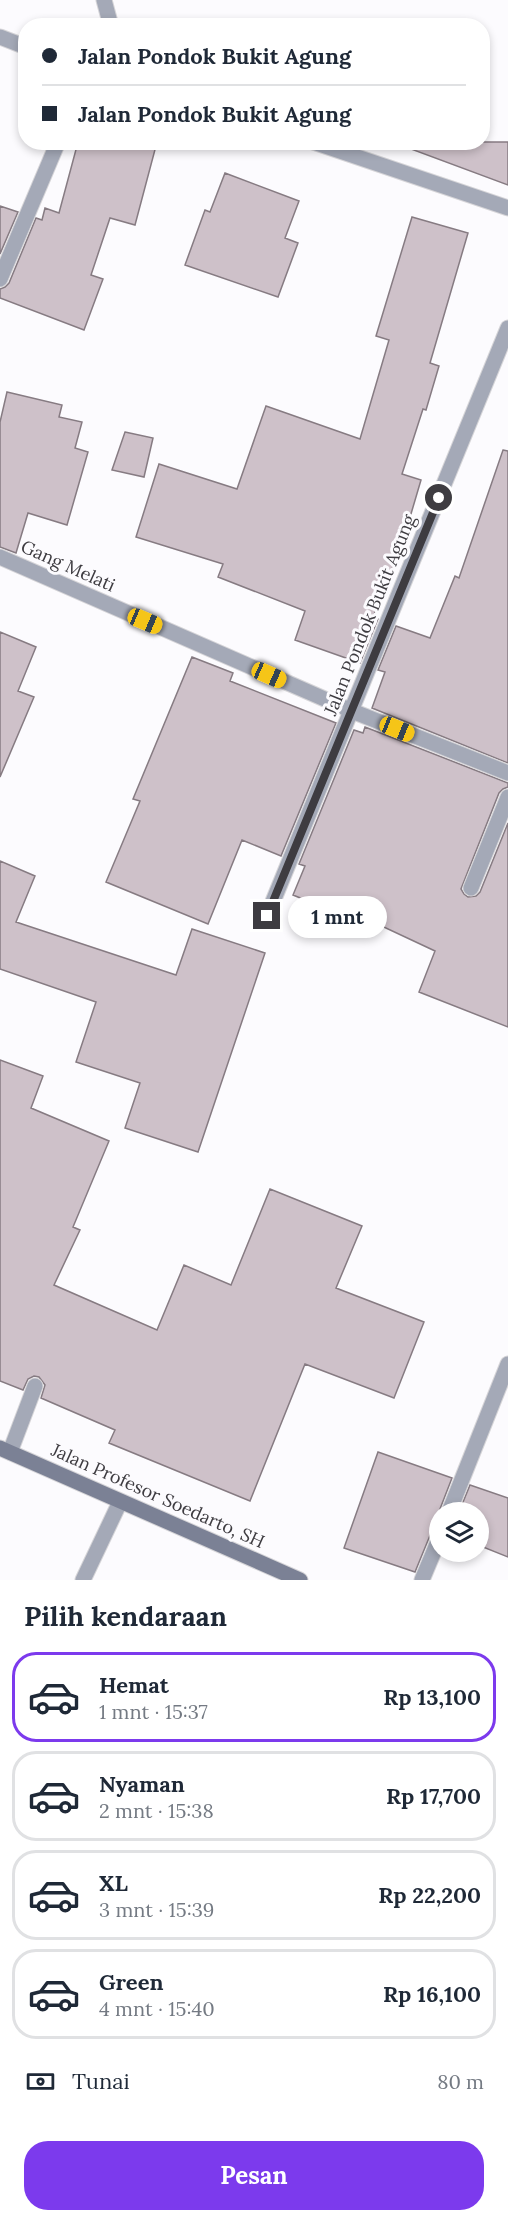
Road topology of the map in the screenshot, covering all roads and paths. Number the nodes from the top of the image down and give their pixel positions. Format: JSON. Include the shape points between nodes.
{"nodes":[{"id":1,"x":104,"y":0,"type":"edge"},
{"id":2,"x":109,"y":18,"type":"edge"},
{"id":3,"x":0,"y":37,"type":"edge"},
{"id":4,"x":18,"y":44,"type":"edge"},
{"id":5,"x":54,"y":150,"type":"edge"},
{"id":6,"x":338,"y":150,"type":"edge"},
{"id":7,"x":508,"y":208,"type":"edge"},
{"id":8,"x":0,"y":279,"type":"edge"},
{"id":9,"x":508,"y":328,"type":"edge"},
{"id":10,"x":0,"y":557,"type":"edge"},
{"id":11,"x":352,"y":711,"type":"junction"},
{"id":12,"x":508,"y":773,"type":"edge"},
{"id":13,"x":508,"y":797,"type":"edge"},
{"id":14,"x":471,"y":888,"type":"dead end"},
{"id":15,"x":267,"y":916,"type":"dead end"},
{"id":16,"x":508,"y":1364,"type":"edge"},
{"id":17,"x":35,"y":1386,"type":"dead end"},
{"id":18,"x":5,"y":1450,"type":"edge"},
{"id":19,"x":120,"y":1502,"type":"junction"},
{"id":20,"x":453,"y":1502,"type":"edge"},
{"id":21,"x":430,"y":1562,"type":"edge"},
{"id":22,"x":82,"y":1580,"type":"edge"},
{"id":23,"x":300,"y":1580,"type":"edge"},
{"id":24,"x":423,"y":1580,"type":"edge"}],
"edges":[{"from":1,"to":2,"type":"street"},
{"from":3,"to":4,"type":"street"},
{"from":5,"to":8,"type":"street"},
{"from":6,"to":7,"type":"street"},
{"from":9,"to":11,"type":"street","name":"Jalan Pondok Bukit Agung"},
{"from":10,"to":11,"type":"street","name":"Gang Melati"},
{"from":11,"to":12,"type":"street","name":"Gang Melati"},
{"from":11,"to":15,"type":"street","name":"Jalan Pondok Bukit Agung"},
{"from":13,"to":14,"type":"street"},
{"from":16,"to":20,"type":"street"},
{"from":17,"to":18,"type":"street"},
{"from":18,"to":19,"type":"main road","name":"Jalan Profesor Soedarto, SH"},
{"from":19,"to":22,"type":"street"},
{"from":19,"to":23,"type":"main road","name":"Jalan Profesor Soedarto, SH"},
{"from":21,"to":24,"type":"street"}]}
